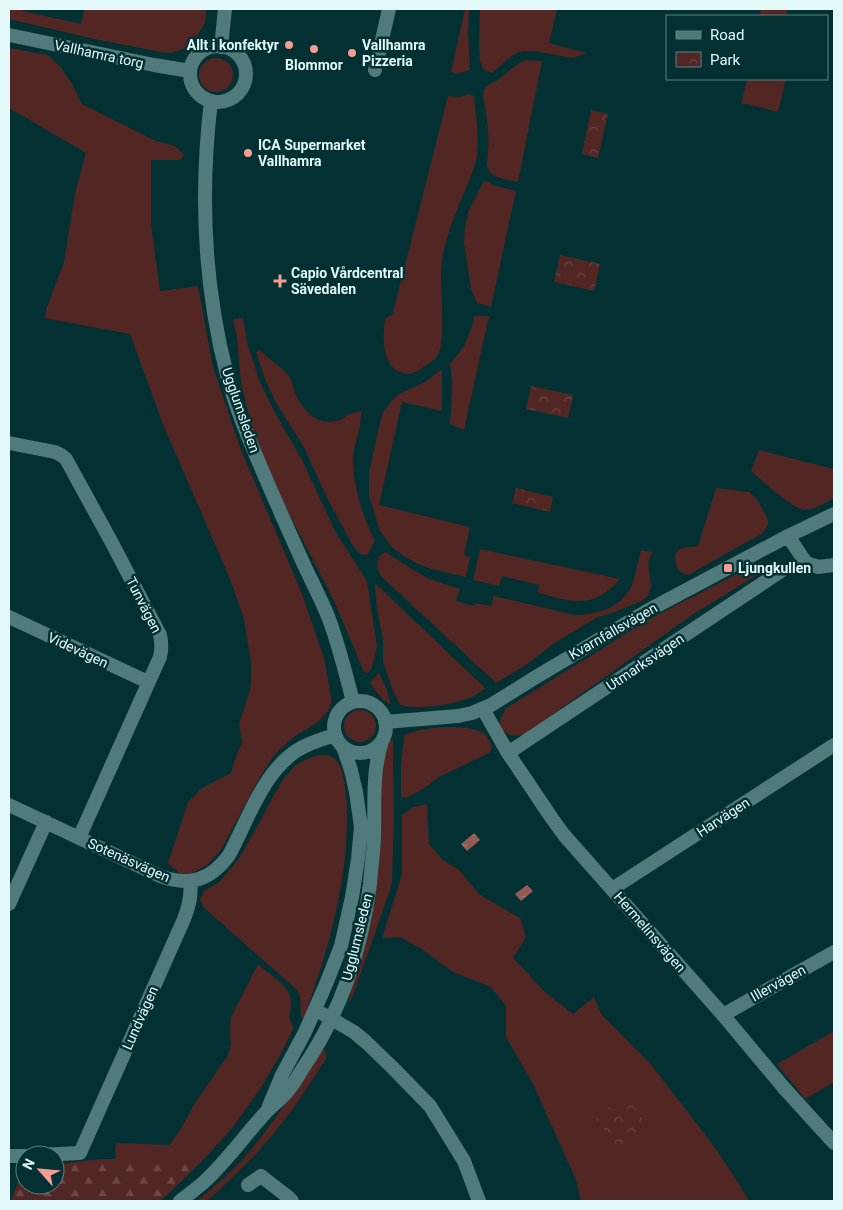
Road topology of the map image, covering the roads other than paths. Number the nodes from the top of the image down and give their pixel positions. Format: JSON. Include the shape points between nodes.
{"nodes":[{"id":1,"x":225,"y":9,"type":"edge"},
{"id":2,"x":388,"y":9,"type":"edge"},
{"id":3,"x":9,"y":35,"type":"edge"},
{"id":4,"x":221,"y":47,"type":"junction"},
{"id":5,"x":375,"y":70,"type":"dead end"},
{"id":6,"x":190,"y":71,"type":"junction"},
{"id":7,"x":211,"y":101,"type":"junction"},
{"id":8,"x":9,"y":443,"type":"edge"},
{"id":9,"x":834,"y":514,"type":"edge"},
{"id":10,"x":788,"y":536,"type":"junction"},
{"id":11,"x":834,"y":565,"type":"edge"},
{"id":12,"x":781,"y":571,"type":"dead end"},
{"id":13,"x":9,"y":617,"type":"edge"},
{"id":14,"x":148,"y":682,"type":"junction"},
{"id":15,"x":353,"y":702,"type":"junction"},
{"id":16,"x":482,"y":709,"type":"junction"},
{"id":17,"x":385,"y":722,"type":"junction"},
{"id":18,"x":339,"y":741,"type":"junction"},
{"id":19,"x":382,"y":741,"type":"junction"},
{"id":20,"x":834,"y":745,"type":"edge"},
{"id":21,"x":508,"y":753,"type":"junction"},
{"id":22,"x":9,"y":805,"type":"edge"},
{"id":23,"x":46,"y":822,"type":"junction"},
{"id":24,"x":79,"y":838,"type":"junction"},
{"id":25,"x":190,"y":882,"type":"junction"},
{"id":26,"x":612,"y":889,"type":"junction"},
{"id":27,"x":9,"y":904,"type":"edge"},
{"id":28,"x":834,"y":952,"type":"edge"},
{"id":29,"x":316,"y":1010,"type":"junction"},
{"id":30,"x":722,"y":1015,"type":"junction"},
{"id":31,"x":332,"y":1019,"type":"junction"},
{"id":32,"x":267,"y":1110,"type":"junction"},
{"id":33,"x":834,"y":1143,"type":"edge"},
{"id":34,"x":65,"y":1154,"type":"edge"},
{"id":35,"x":248,"y":1185,"type":"dead end"},
{"id":36,"x":180,"y":1201,"type":"edge"},
{"id":37,"x":292,"y":1201,"type":"edge"},
{"id":38,"x":479,"y":1201,"type":"edge"}],
"edges":[{"from":1,"to":4,"type":"street"},
{"from":2,"to":5,"type":"street"},
{"from":3,"to":6,"type":"street","name":"Vallhamra torg"},
{"from":4,"to":6,"type":"street","via":[[200,53]]},
{"from":4,"to":7,"type":"street","via":[[240,57],[246,72],[245,82],[232,99]]},
{"from":6,"to":7,"type":"street","via":[[195,90]]},
{"from":7,"to":15,"type":"street","name":"Ugglumsleden","via":[[206,163],[206,250],[214,312],[228,377],[255,454],[328,618]]},
{"from":8,"to":14,"type":"street","name":"Tunvägen","via":[[55,452],[69,463],[160,634],[162,651]]},
{"from":9,"to":10,"type":"street","name":"Kvarnfallsvägen"},
{"from":10,"to":11,"type":"street","via":[[806,563],[818,567]]},
{"from":10,"to":16,"type":"street","name":"Kvarnfallsvägen","via":[[647,611]]},
{"from":12,"to":21,"type":"street","name":"Utmarksvägen"},
{"from":13,"to":14,"type":"street","name":"Videvägen"},
{"from":14,"to":24,"type":"street","name":"Tunvägen"},
{"from":15,"to":17,"type":"street","via":[[362,701],[376,706]]},
{"from":15,"to":18,"type":"street","name":"Ugglumsleden","via":[[338,713],[334,726]]},
{"from":16,"to":17,"type":"street","name":"Kvarnfallsvägen","via":[[458,716]]},
{"from":16,"to":21,"type":"street","name":"Hermelinsvägen"},
{"from":17,"to":19,"type":"street","name":"Ugglumsleden"},
{"from":18,"to":19,"type":"street","via":[[360,753],[373,750]]},
{"from":18,"to":25,"type":"street","name":"Sotenäsvägen","via":[[302,747],[280,764],[268,779],[230,855],[204,878]]},
{"from":18,"to":29,"type":"street","name":"Ugglumsleden","via":[[356,792],[360,827],[358,859],[341,946]]},
{"from":19,"to":31,"type":"street","name":"Ugglumsleden","via":[[376,766],[374,838],[367,902],[348,979]]},
{"from":20,"to":26,"type":"street","name":"Harvägen"},
{"from":21,"to":26,"type":"street","name":"Hermelinsvägen","via":[[564,835]]},
{"from":22,"to":23,"type":"street","name":"Sotenäsvägen"},
{"from":23,"to":24,"type":"street","name":"Sotenäsvägen"},
{"from":23,"to":27,"type":"street"},
{"from":24,"to":25,"type":"street","name":"Sotenäsvägen","via":[[170,880]]},
{"from":25,"to":34,"type":"street","name":"Lundvägen","via":[[190,903],[184,919],[80,1153]]},
{"from":26,"to":30,"type":"street","name":"Hermelinsvägen"},
{"from":28,"to":30,"type":"street","name":"Illervägen"},
{"from":29,"to":31,"type":"street"},
{"from":29,"to":32,"type":"street","name":"Ugglumsleden"},
{"from":30,"to":33,"type":"street","name":"Hermelinsvägen"},
{"from":31,"to":32,"type":"street","name":"Ugglumsleden","via":[[287,1093]]},
{"from":31,"to":38,"type":"street","via":[[366,1042],[430,1106],[464,1161]]},
{"from":32,"to":36,"type":"street","name":"Ugglumsleden","via":[[204,1183]]},
{"from":35,"to":37,"type":"street","via":[[261,1176]]}]}
